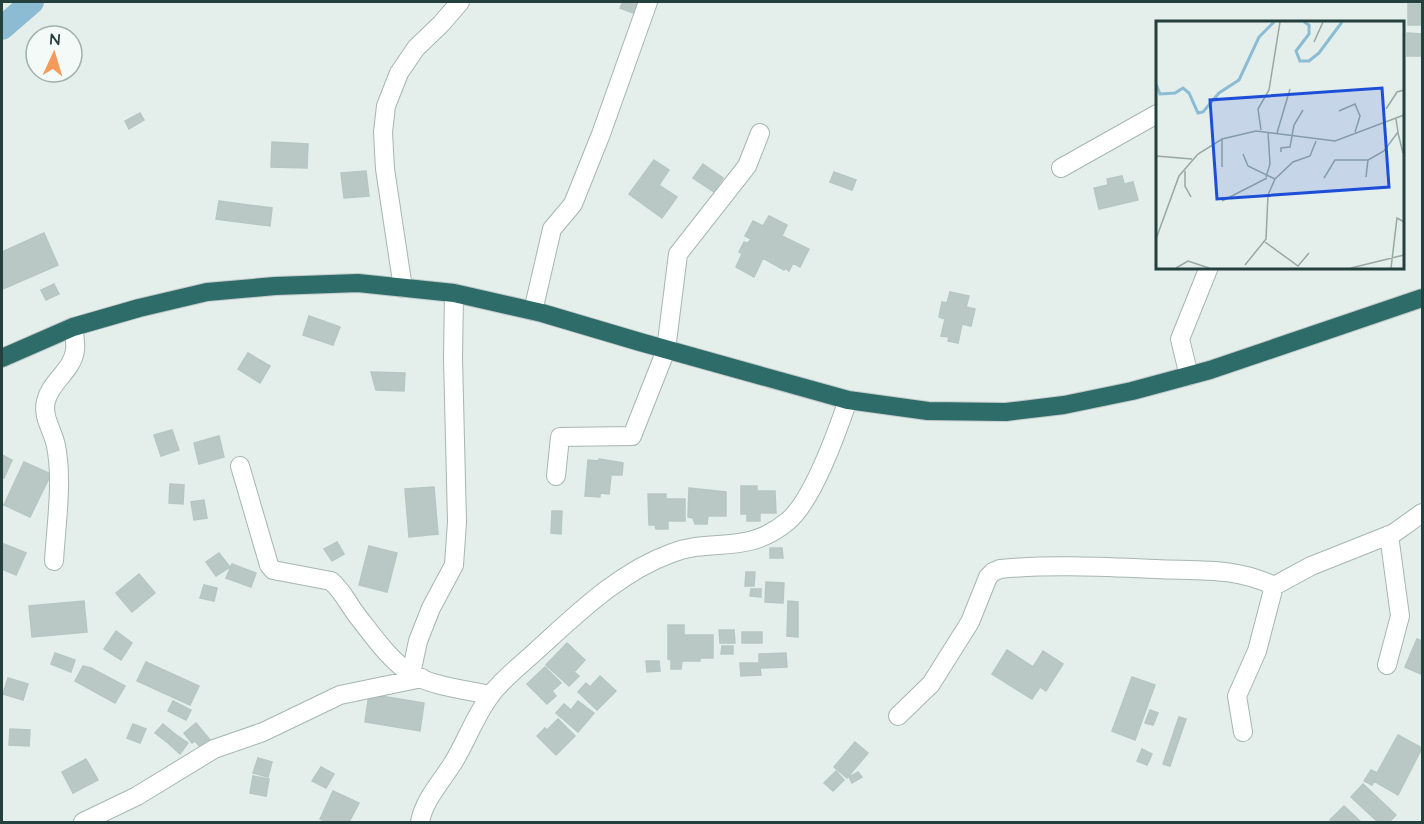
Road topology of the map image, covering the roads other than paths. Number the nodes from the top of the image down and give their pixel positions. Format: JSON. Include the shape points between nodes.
{"nodes":[{"id":1,"x":460,"y":2,"type":"edge"},
{"id":2,"x":648,"y":2,"type":"edge"},
{"id":3,"x":1156,"y":115,"type":"edge"},
{"id":4,"x":760,"y":133,"type":"dead end"},
{"id":5,"x":1061,"y":168,"type":"dead end"},
{"id":6,"x":1209,"y":268,"type":"edge"},
{"id":7,"x":403,"y":288,"type":"junction"},
{"id":8,"x":454,"y":293,"type":"junction"},
{"id":9,"x":1422,"y":298,"type":"edge"},
{"id":10,"x":533,"y":311,"type":"junction"},
{"id":11,"x":73,"y":327,"type":"junction"},
{"id":12,"x":666,"y":350,"type":"junction"},
{"id":13,"x":2,"y":358,"type":"edge"},
{"id":14,"x":1189,"y":376,"type":"junction"},
{"id":15,"x":848,"y":400,"type":"junction"},
{"id":16,"x":240,"y":466,"type":"dead end"},
{"id":17,"x":556,"y":476,"type":"dead end"},
{"id":18,"x":1422,"y":513,"type":"edge"},
{"id":19,"x":1389,"y":535,"type":"junction"},
{"id":20,"x":54,"y":561,"type":"dead end"},
{"id":21,"x":1274,"y":586,"type":"junction"},
{"id":22,"x":1387,"y":665,"type":"dead end"},
{"id":23,"x":417,"y":676,"type":"junction"},
{"id":24,"x":490,"y":695,"type":"junction"},
{"id":25,"x":898,"y":716,"type":"dead end"},
{"id":26,"x":1244,"y":732,"type":"dead end"},
{"id":27,"x":83,"y":822,"type":"edge"},
{"id":28,"x":420,"y":822,"type":"edge"}],
"edges":[{"from":1,"to":7,"type":"street","via":[[416,48],[399,73],[386,106],[385,169]]},
{"from":2,"to":10,"type":"street","via":[[573,204],[552,230]]},
{"from":3,"to":5,"type":"street"},
{"from":4,"to":12,"type":"street","via":[[747,166],[678,254]]},
{"from":6,"to":14,"type":"street","via":[[1180,339]]},
{"from":7,"to":8,"type":"highway"},
{"from":7,"to":11,"type":"highway","via":[[358,283],[207,292]]},
{"from":8,"to":10,"type":"highway"},
{"from":8,"to":23,"type":"street","via":[[454,565],[418,641]]},
{"from":9,"to":14,"type":"highway"},
{"from":10,"to":12,"type":"highway"},
{"from":11,"to":13,"type":"highway"},
{"from":11,"to":20,"type":"street","via":[[75,351],[50,388],[46,402],[45,415],[56,446],[58,482]]},
{"from":12,"to":15,"type":"highway"},
{"from":12,"to":17,"type":"street","via":[[632,436],[560,437]]},
{"from":14,"to":15,"type":"highway","via":[[1064,405],[1006,412],[928,411]]},
{"from":15,"to":24,"type":"street","via":[[830,452],[790,520],[765,538],[686,549],[644,564],[577,614]]},
{"from":16,"to":23,"type":"street","via":[[269,565],[278,572],[331,581],[387,652]]},
{"from":18,"to":19,"type":"street"},
{"from":19,"to":21,"type":"street","via":[[1311,566]]},
{"from":19,"to":22,"type":"street","via":[[1400,616]]},
{"from":21,"to":25,"type":"street","via":[[1230,571],[1072,566],[1000,569],[988,577],[970,622],[931,684]]},
{"from":21,"to":26,"type":"street","via":[[1257,651],[1237,696]]},
{"from":23,"to":24,"type":"street"},
{"from":23,"to":27,"type":"street","via":[[340,695],[262,732],[214,749],[137,796]]},
{"from":24,"to":28,"type":"street","via":[[464,746],[427,802]]}]}
